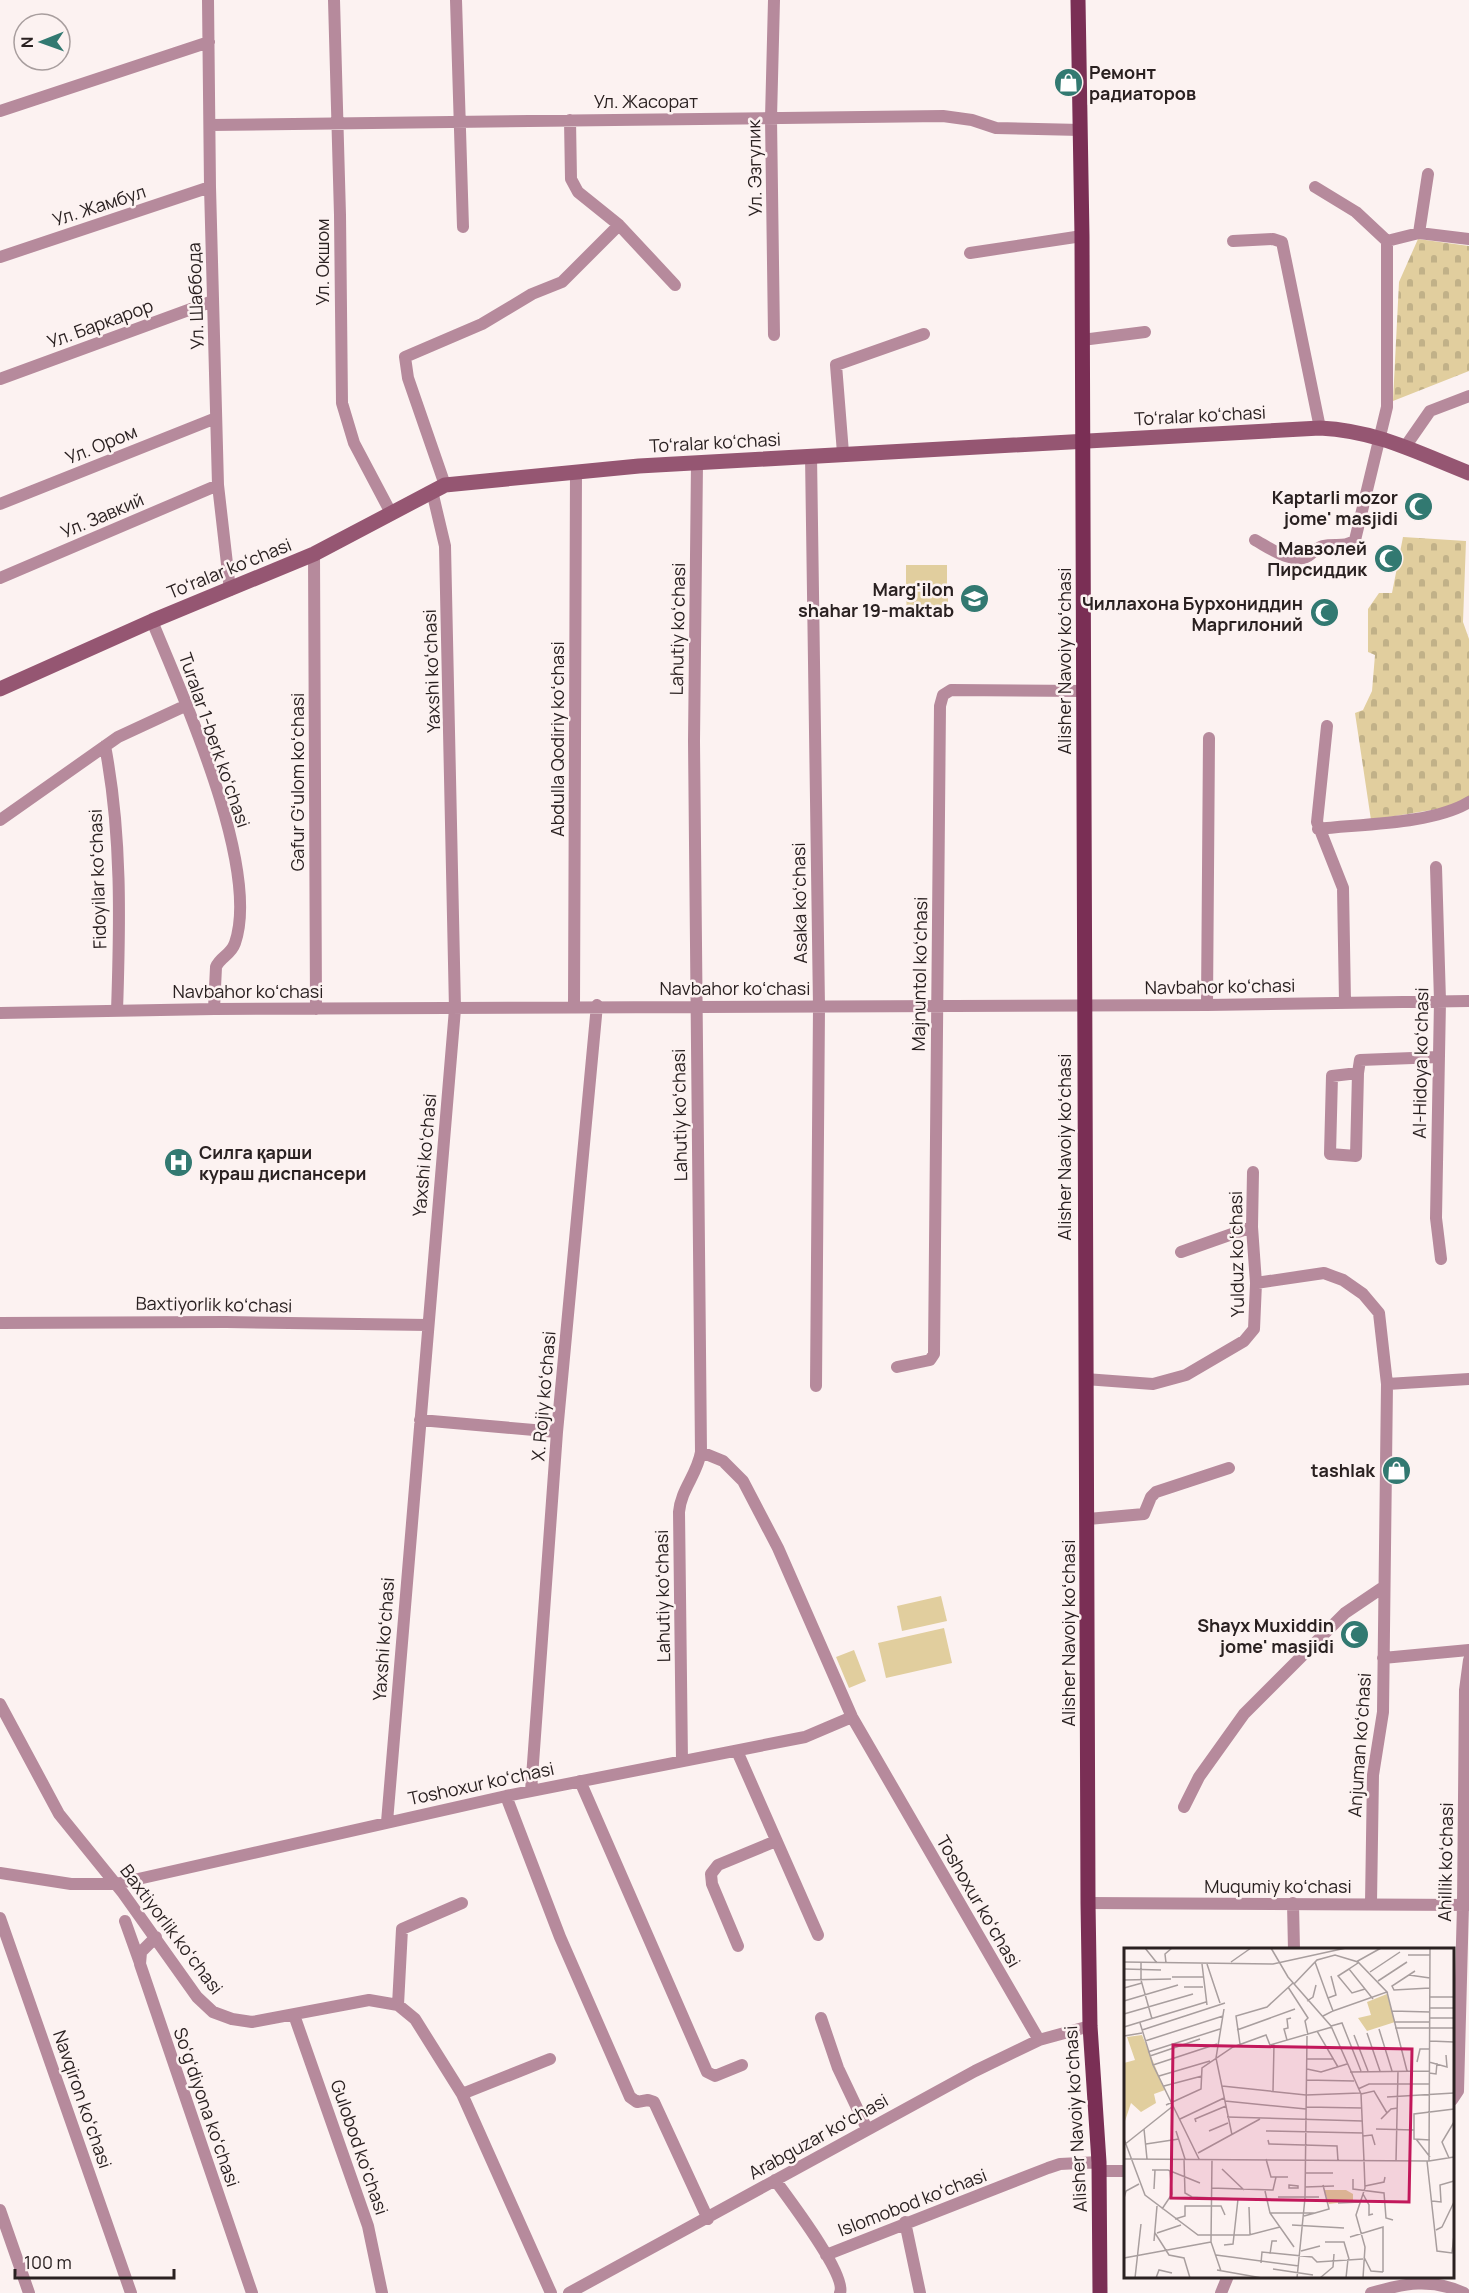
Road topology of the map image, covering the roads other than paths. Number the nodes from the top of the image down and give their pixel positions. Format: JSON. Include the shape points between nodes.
{"nodes":[{"id":1,"x":208,"y":0,"type":"edge"},
{"id":2,"x":334,"y":0,"type":"edge"},
{"id":3,"x":456,"y":0,"type":"edge"},
{"id":4,"x":774,"y":0,"type":"edge"},
{"id":5,"x":1078,"y":0,"type":"edge"},
{"id":6,"x":209,"y":42,"type":"junction"},
{"id":7,"x":0,"y":111,"type":"edge"},
{"id":8,"x":771,"y":118,"type":"junction"},
{"id":9,"x":570,"y":120,"type":"junction"},
{"id":10,"x":460,"y":121,"type":"junction"},
{"id":11,"x":337,"y":123,"type":"junction"},
{"id":12,"x":210,"y":125,"type":"junction"},
{"id":13,"x":1081,"y":130,"type":"junction"},
{"id":14,"x":1428,"y":174,"type":"dead end"},
{"id":15,"x":210,"y":187,"type":"junction"},
{"id":16,"x":1315,"y":187,"type":"dead end"},
{"id":17,"x":619,"y":225,"type":"junction"},
{"id":18,"x":463,"y":227,"type":"dead end"},
{"id":19,"x":1419,"y":233,"type":"junction"},
{"id":20,"x":1082,"y":236,"type":"junction"},
{"id":21,"x":1469,"y":239,"type":"edge"},
{"id":22,"x":1233,"y":241,"type":"dead end"},
{"id":23,"x":1387,"y":241,"type":"junction"},
{"id":24,"x":970,"y":253,"type":"dead end"},
{"id":25,"x":0,"y":257,"type":"edge"},
{"id":26,"x":675,"y":285,"type":"dead end"},
{"id":27,"x":213,"y":301,"type":"junction"},
{"id":28,"x":1145,"y":332,"type":"dead end"},
{"id":29,"x":924,"y":334,"type":"dead end"},
{"id":30,"x":774,"y":335,"type":"dead end"},
{"id":31,"x":1082,"y":340,"type":"junction"},
{"id":32,"x":0,"y":379,"type":"edge"},
{"id":33,"x":1469,"y":396,"type":"edge"},
{"id":34,"x":216,"y":418,"type":"junction"},
{"id":35,"x":1320,"y":428,"type":"junction"},
{"id":36,"x":1382,"y":437,"type":"junction"},
{"id":37,"x":1081,"y":441,"type":"junction"},
{"id":38,"x":1405,"y":447,"type":"junction"},
{"id":39,"x":843,"y":453,"type":"junction"},
{"id":40,"x":811,"y":455,"type":"junction"},
{"id":41,"x":697,"y":463,"type":"junction"},
{"id":42,"x":576,"y":471,"type":"junction"},
{"id":43,"x":1469,"y":473,"type":"edge"},
{"id":44,"x":218,"y":485,"type":"junction"},
{"id":45,"x":438,"y":488,"type":"junction"},
{"id":46,"x":0,"y":504,"type":"edge"},
{"id":47,"x":391,"y":513,"type":"junction"},
{"id":48,"x":1255,"y":540,"type":"dead end"},
{"id":49,"x":314,"y":554,"type":"junction"},
{"id":50,"x":0,"y":578,"type":"edge"},
{"id":51,"x":230,"y":590,"type":"junction"},
{"id":52,"x":152,"y":621,"type":"junction"},
{"id":53,"x":0,"y":689,"type":"edge"},
{"id":54,"x":1084,"y":691,"type":"junction"},
{"id":55,"x":187,"y":705,"type":"junction"},
{"id":56,"x":1327,"y":726,"type":"dead end"},
{"id":57,"x":1209,"y":738,"type":"dead end"},
{"id":58,"x":105,"y":747,"type":"junction"},
{"id":59,"x":1469,"y":802,"type":"edge"},
{"id":60,"x":0,"y":820,"type":"edge"},
{"id":61,"x":1318,"y":830,"type":"junction"},
{"id":62,"x":1436,"y":867,"type":"dead end"},
{"id":63,"x":1440,"y":1000,"type":"junction"},
{"id":64,"x":1469,"y":1001,"type":"edge"},
{"id":65,"x":1345,"y":1002,"type":"junction"},
{"id":66,"x":597,"y":1005,"type":"junction"},
{"id":67,"x":696,"y":1005,"type":"junction"},
{"id":68,"x":1084,"y":1005,"type":"junction"},
{"id":69,"x":1207,"y":1005,"type":"junction"},
{"id":70,"x":574,"y":1006,"type":"junction"},
{"id":71,"x":937,"y":1006,"type":"junction"},
{"id":72,"x":819,"y":1007,"type":"junction"},
{"id":73,"x":214,"y":1008,"type":"junction"},
{"id":74,"x":316,"y":1009,"type":"junction"},
{"id":75,"x":455,"y":1009,"type":"junction"},
{"id":76,"x":117,"y":1011,"type":"junction"},
{"id":77,"x":0,"y":1013,"type":"edge"},
{"id":78,"x":1439,"y":1057,"type":"junction"},
{"id":79,"x":1358,"y":1073,"type":"junction"},
{"id":80,"x":1253,"y":1172,"type":"dead end"},
{"id":81,"x":1252,"y":1227,"type":"junction"},
{"id":82,"x":1181,"y":1252,"type":"dead end"},
{"id":83,"x":1441,"y":1259,"type":"dead end"},
{"id":84,"x":1256,"y":1283,"type":"junction"},
{"id":85,"x":0,"y":1323,"type":"edge"},
{"id":86,"x":428,"y":1325,"type":"junction"},
{"id":87,"x":897,"y":1367,"type":"dead end"},
{"id":88,"x":1469,"y":1378,"type":"edge"},
{"id":89,"x":1085,"y":1379,"type":"junction"},
{"id":90,"x":1387,"y":1384,"type":"junction"},
{"id":91,"x":816,"y":1386,"type":"dead end"},
{"id":92,"x":420,"y":1420,"type":"junction"},
{"id":93,"x":557,"y":1432,"type":"junction"},
{"id":94,"x":700,"y":1452,"type":"junction"},
{"id":95,"x":1229,"y":1468,"type":"dead end"},
{"id":96,"x":1088,"y":1519,"type":"junction"},
{"id":97,"x":1382,"y":1588,"type":"junction"},
{"id":98,"x":1469,"y":1650,"type":"edge"},
{"id":99,"x":1383,"y":1658,"type":"junction"},
{"id":100,"x":1469,"y":1660,"type":"edge"},
{"id":101,"x":0,"y":1704,"type":"edge"},
{"id":102,"x":852,"y":1717,"type":"junction"},
{"id":103,"x":4,"y":1722,"type":"edge"},
{"id":104,"x":737,"y":1751,"type":"junction"},
{"id":105,"x":682,"y":1761,"type":"junction"},
{"id":106,"x":580,"y":1781,"type":"junction"},
{"id":107,"x":531,"y":1791,"type":"junction"},
{"id":108,"x":506,"y":1796,"type":"junction"},
{"id":109,"x":1184,"y":1807,"type":"dead end"},
{"id":110,"x":387,"y":1821,"type":"junction"},
{"id":111,"x":776,"y":1841,"type":"junction"},
{"id":112,"x":0,"y":1873,"type":"edge"},
{"id":113,"x":116,"y":1884,"type":"junction"},
{"id":114,"x":1088,"y":1903,"type":"junction"},
{"id":115,"x":1293,"y":1903,"type":"junction"},
{"id":116,"x":1371,"y":1903,"type":"junction"},
{"id":117,"x":462,"y":1904,"type":"dead end"},
{"id":118,"x":1466,"y":1905,"type":"edge"},
{"id":119,"x":0,"y":1918,"type":"edge"},
{"id":120,"x":125,"y":1922,"type":"dead end"},
{"id":121,"x":818,"y":1935,"type":"dead end"},
{"id":122,"x":156,"y":1937,"type":"junction"},
{"id":123,"x":738,"y":1946,"type":"dead end"},
{"id":124,"x":1294,"y":1948,"type":"edge"},
{"id":125,"x":140,"y":1964,"type":"junction"},
{"id":126,"x":398,"y":2005,"type":"junction"},
{"id":127,"x":294,"y":2015,"type":"junction"},
{"id":128,"x":820,"y":2018,"type":"dead end"},
{"id":129,"x":1090,"y":2026,"type":"junction"},
{"id":130,"x":1039,"y":2040,"type":"junction"},
{"id":131,"x":550,"y":2060,"type":"dead end"},
{"id":132,"x":742,"y":2065,"type":"dead end"},
{"id":133,"x":462,"y":2094,"type":"junction"},
{"id":134,"x":1454,"y":2097,"type":"edge"},
{"id":135,"x":867,"y":2129,"type":"junction"},
{"id":136,"x":1099,"y":2167,"type":"junction"},
{"id":137,"x":1124,"y":2171,"type":"edge"},
{"id":138,"x":775,"y":2180,"type":"junction"},
{"id":139,"x":0,"y":2210,"type":"edge"},
{"id":140,"x":708,"y":2219,"type":"junction"},
{"id":141,"x":905,"y":2222,"type":"junction"},
{"id":142,"x":826,"y":2254,"type":"junction"},
{"id":143,"x":1228,"y":2278,"type":"edge"},
{"id":144,"x":1407,"y":2280,"type":"edge"},
{"id":145,"x":585,"y":2290,"type":"edge"},
{"id":146,"x":29,"y":2293,"type":"edge"},
{"id":147,"x":131,"y":2293,"type":"edge"},
{"id":148,"x":252,"y":2293,"type":"edge"},
{"id":149,"x":382,"y":2293,"type":"edge"},
{"id":150,"x":551,"y":2293,"type":"edge"},
{"id":151,"x":569,"y":2293,"type":"edge"},
{"id":152,"x":840,"y":2293,"type":"edge"},
{"id":153,"x":920,"y":2293,"type":"edge"},
{"id":154,"x":1100,"y":2293,"type":"edge"},
{"id":155,"x":1221,"y":2293,"type":"edge"},
{"id":156,"x":1371,"y":2293,"type":"edge"},
{"id":157,"x":1464,"y":2293,"type":"edge"}],
"edges":[{"from":1,"to":6,"type":"street","name":"Ул. Шаббода"},
{"from":2,"to":11,"type":"street","name":"Ул. Окшом"},
{"from":3,"to":10,"type":"street"},
{"from":4,"to":8,"type":"street","name":"Ул. Эзгулик"},
{"from":5,"to":13,"type":"main road","name":"Alisher Navoiy koʻchasi"},
{"from":6,"to":7,"type":"street"},
{"from":6,"to":12,"type":"street","name":"Ул. Шаббода"},
{"from":8,"to":9,"type":"street","name":"Ул. Жасорат"},
{"from":8,"to":13,"type":"street","name":"Ул. Жасорат","via":[[943,116],[996,128]]},
{"from":8,"to":30,"type":"street","name":"Ул. Эзгулик"},
{"from":9,"to":10,"type":"street","name":"Ул. Жасорат"},
{"from":9,"to":17,"type":"street","via":[[570,179],[578,192]]},
{"from":10,"to":11,"type":"street","name":"Ул. Жасорат"},
{"from":10,"to":18,"type":"street"},
{"from":11,"to":12,"type":"street","name":"Ул. Жасорат"},
{"from":11,"to":47,"type":"street","name":"Ул. Окшом","via":[[342,403],[354,443]]},
{"from":12,"to":15,"type":"street","name":"Ул. Шаббода"},
{"from":13,"to":20,"type":"main road","name":"Alisher Navoiy koʻchasi"},
{"from":14,"to":19,"type":"street"},
{"from":15,"to":25,"type":"street","name":"Ул. Жамбул"},
{"from":15,"to":27,"type":"street","name":"Ул. Шаббода"},
{"from":16,"to":23,"type":"street","via":[[1356,212]]},
{"from":17,"to":26,"type":"street"},
{"from":17,"to":45,"type":"street","name":"Yaxshi koʻchasi","via":[[562,282],[532,294],[482,324],[405,357]]},
{"from":19,"to":21,"type":"street"},
{"from":19,"to":23,"type":"street"},
{"from":20,"to":24,"type":"street"},
{"from":20,"to":31,"type":"main road","name":"Alisher Navoiy koʻchasi"},
{"from":22,"to":35,"type":"street","via":[[1282,242]]},
{"from":23,"to":36,"type":"street","via":[[1387,407]]},
{"from":27,"to":32,"type":"street","name":"Ул. Баркарор"},
{"from":27,"to":34,"type":"street","name":"Ул. Шаббода"},
{"from":28,"to":31,"type":"street"},
{"from":29,"to":39,"type":"street","via":[[836,364]]},
{"from":31,"to":37,"type":"main road","name":"Alisher Navoiy koʻchasi"},
{"from":33,"to":38,"type":"street","via":[[1430,411]]},
{"from":34,"to":44,"type":"street","name":"Ул. Шаббода"},
{"from":34,"to":46,"type":"street","name":"Ул. Ором"},
{"from":35,"to":36,"type":"main road","name":"Toʻralar koʻchasi","via":[[1362,431]]},
{"from":35,"to":37,"type":"main road","name":"Toʻralar koʻchasi"},
{"from":36,"to":38,"type":"main road","name":"Toʻralar koʻchasi"},
{"from":36,"to":48,"type":"street","via":[[1353,542],[1322,546],[1298,558]]},
{"from":37,"to":39,"type":"main road","name":"Toʻralar koʻchasi"},
{"from":37,"to":54,"type":"main road","name":"Alisher Navoiy koʻchasi"},
{"from":38,"to":43,"type":"main road","name":"Toʻralar koʻchasi"},
{"from":39,"to":40,"type":"main road","name":"Toʻralar koʻchasi"},
{"from":40,"to":41,"type":"main road","name":"Toʻralar koʻchasi"},
{"from":40,"to":72,"type":"street","name":"Asaka koʻchasi"},
{"from":41,"to":42,"type":"main road","name":"Toʻralar koʻchasi"},
{"from":41,"to":67,"type":"street","name":"Lahutiy koʻchasi"},
{"from":42,"to":45,"type":"main road","name":"Toʻralar koʻchasi"},
{"from":42,"to":70,"type":"street","name":"Abdulla Qodiriy koʻchasi"},
{"from":44,"to":50,"type":"street","name":"Ул. Завкий"},
{"from":44,"to":51,"type":"street","name":"Ул. Шаббода"},
{"from":45,"to":47,"type":"main road","name":"Toʻralar koʻchasi"},
{"from":45,"to":75,"type":"street","name":"Yaxshi koʻchasi","via":[[445,546]]},
{"from":47,"to":49,"type":"main road","name":"Toʻralar koʻchasi"},
{"from":49,"to":51,"type":"main road","name":"Toʻralar koʻchasi"},
{"from":49,"to":74,"type":"street","name":"Gafur Gʻulom koʻchasi"},
{"from":51,"to":52,"type":"main road","name":"Toʻralar koʻchasi"},
{"from":52,"to":53,"type":"main road","name":"Toʻralar koʻchasi"},
{"from":52,"to":55,"type":"street","name":"Turalar 1-berk koʻchasi"},
{"from":54,"to":68,"type":"main road","name":"Alisher Navoiy koʻchasi"},
{"from":54,"to":71,"type":"street","name":"Majnuntol koʻchasi","via":[[951,690],[943,695]]},
{"from":55,"to":58,"type":"street","via":[[145,722]]},
{"from":55,"to":73,"type":"street","name":"Turalar 1-berk koʻchasi","via":[[229,830],[239,873],[239,928],[229,956],[216,967]]},
{"from":56,"to":61,"type":"street"},
{"from":57,"to":69,"type":"street"},
{"from":58,"to":60,"type":"street"},
{"from":58,"to":76,"type":"street","name":"Fidoyilar koʻchasi","via":[[119,863]]},
{"from":59,"to":61,"type":"street","via":[[1431,816]]},
{"from":61,"to":65,"type":"street","via":[[1343,888]]},
{"from":62,"to":63,"type":"street","name":"Al-Hidoya koʻchasi"},
{"from":63,"to":64,"type":"street","name":"Navbahor koʻchasi"},
{"from":63,"to":65,"type":"street","name":"Navbahor koʻchasi"},
{"from":63,"to":78,"type":"street","name":"Al-Hidoya koʻchasi"},
{"from":65,"to":69,"type":"street","name":"Navbahor koʻchasi"},
{"from":66,"to":67,"type":"street","name":"Navbahor koʻchasi"},
{"from":66,"to":70,"type":"street","name":"Navbahor koʻchasi"},
{"from":66,"to":93,"type":"street","name":"X. Rojiy koʻchasi"},
{"from":67,"to":72,"type":"street","name":"Navbahor koʻchasi"},
{"from":67,"to":94,"type":"street","name":"Lahutiy koʻchasi"},
{"from":68,"to":69,"type":"street","name":"Navbahor koʻchasi"},
{"from":68,"to":71,"type":"street","name":"Navbahor koʻchasi"},
{"from":68,"to":89,"type":"main road","name":"Alisher Navoiy koʻchasi"},
{"from":70,"to":75,"type":"street","name":"Navbahor koʻchasi"},
{"from":71,"to":72,"type":"street","name":"Navbahor koʻchasi"},
{"from":71,"to":87,"type":"street","name":"Majnuntol koʻchasi","via":[[934,1354],[930,1360]]},
{"from":72,"to":91,"type":"street","name":"Asaka koʻchasi"},
{"from":73,"to":74,"type":"street","name":"Navbahor koʻchasi"},
{"from":73,"to":76,"type":"street","name":"Navbahor koʻchasi"},
{"from":74,"to":75,"type":"street","name":"Navbahor koʻchasi"},
{"from":75,"to":86,"type":"street","name":"Yaxshi koʻchasi"},
{"from":76,"to":77,"type":"street","name":"Navbahor koʻchasi"},
{"from":78,"to":79,"type":"street","via":[[1360,1060]]},
{"from":78,"to":83,"type":"street","name":"Al-Hidoya koʻchasi","via":[[1436,1218]]},
{"from":79,"to":79,"type":"street","via":[[1356,1156],[1330,1154],[1332,1076]]},
{"from":80,"to":81,"type":"street","name":"Yulduz koʻchasi"},
{"from":81,"to":82,"type":"street"},
{"from":81,"to":84,"type":"street","name":"Yulduz koʻchasi"},
{"from":84,"to":89,"type":"street","name":"Yulduz koʻchasi","via":[[1254,1329],[1244,1341],[1186,1375],[1153,1384]]},
{"from":84,"to":90,"type":"street","name":"Anjuman koʻchasi","via":[[1324,1273],[1363,1294],[1379,1313]]},
{"from":85,"to":86,"type":"street","name":"Baxtiyorlik koʻchasi"},
{"from":86,"to":92,"type":"street","name":"Yaxshi koʻchasi"},
{"from":88,"to":90,"type":"street"},
{"from":89,"to":96,"type":"main road","name":"Alisher Navoiy koʻchasi"},
{"from":90,"to":97,"type":"street","name":"Anjuman koʻchasi"},
{"from":92,"to":93,"type":"street"},
{"from":92,"to":110,"type":"street","name":"Yaxshi koʻchasi"},
{"from":93,"to":107,"type":"street","name":"X. Rojiy koʻchasi"},
{"from":94,"to":102,"type":"street","name":"Toshoxur koʻchasi","via":[[723,1461],[743,1481],[778,1548]]},
{"from":94,"to":105,"type":"street","name":"Lahutiy koʻchasi","via":[[699,1467],[682,1495],[679,1512]]},
{"from":95,"to":96,"type":"street","via":[[1156,1492],[1144,1514]]},
{"from":96,"to":114,"type":"main road","name":"Alisher Navoiy koʻchasi"},
{"from":97,"to":99,"type":"street","name":"Anjuman koʻchasi"},
{"from":97,"to":109,"type":"street","via":[[1345,1613],[1244,1714],[1199,1777]]},
{"from":98,"to":99,"type":"street"},
{"from":99,"to":116,"type":"street","name":"Anjuman koʻchasi","via":[[1383,1712],[1373,1775]]},
{"from":100,"to":118,"type":"street","name":"Ahillik koʻchasi","via":[[1465,1690]]},
{"from":101,"to":103,"type":"street","name":"Baxtiyorlik koʻchasi"},
{"from":102,"to":104,"type":"street","name":"Toshoxur koʻchasi","via":[[805,1737]]},
{"from":102,"to":130,"type":"street","name":"Toshoxur koʻchasi"},
{"from":103,"to":113,"type":"street","name":"Baxtiyorlik koʻchasi","via":[[59,1814]]},
{"from":104,"to":105,"type":"street","name":"Toshoxur koʻchasi"},
{"from":104,"to":111,"type":"street"},
{"from":105,"to":106,"type":"street","name":"Toshoxur koʻchasi"},
{"from":106,"to":107,"type":"street","name":"Toshoxur koʻchasi"},
{"from":106,"to":132,"type":"street","via":[[707,2072],[715,2076]]},
{"from":107,"to":108,"type":"street","name":"Toshoxur koʻchasi"},
{"from":108,"to":110,"type":"street","name":"Toshoxur koʻchasi"},
{"from":108,"to":140,"type":"street","via":[[560,1937],[630,2097],[637,2102],[654,2102]]},
{"from":110,"to":113,"type":"street","name":"Toshoxur koʻchasi"},
{"from":111,"to":121,"type":"street"},
{"from":111,"to":123,"type":"street","via":[[718,1865],[711,1874]]},
{"from":112,"to":113,"type":"street","name":"Toshoxur koʻchasi","via":[[70,1884]]},
{"from":113,"to":122,"type":"street","name":"Baxtiyorlik koʻchasi"},
{"from":114,"to":115,"type":"street","name":"Muqumiy koʻchasi"},
{"from":114,"to":129,"type":"main road","name":"Alisher Navoiy koʻchasi"},
{"from":115,"to":116,"type":"street","name":"Muqumiy koʻchasi"},
{"from":115,"to":124,"type":"street"},
{"from":116,"to":118,"type":"street","name":"Muqumiy koʻchasi"},
{"from":117,"to":126,"type":"street","via":[[402,1929]]},
{"from":118,"to":134,"type":"street","name":"Ahillik koʻchasi","via":[[1458,2091]]},
{"from":119,"to":147,"type":"street","name":"Navqiron koʻchasi"},
{"from":120,"to":125,"type":"street","name":"Soʻgʻdiyona koʻchasi"},
{"from":122,"to":125,"type":"street","via":[[141,1952]]},
{"from":122,"to":127,"type":"street","name":"Baxtiyorlik koʻchasi","via":[[197,1997],[213,2012],[252,2022]]},
{"from":125,"to":148,"type":"street","name":"Soʻgʻdiyona koʻchasi"},
{"from":126,"to":127,"type":"street","name":"Baxtiyorlik koʻchasi","via":[[354,2000]]},
{"from":126,"to":133,"type":"street","via":[[424,2031]]},
{"from":127,"to":149,"type":"street","name":"Gulobod koʻchasi","via":[[368,2226]]},
{"from":128,"to":135,"type":"street"},
{"from":129,"to":130,"type":"street","name":"Arabguzar koʻchasi"},
{"from":129,"to":136,"type":"main road","name":"Alisher Navoiy koʻchasi"},
{"from":130,"to":135,"type":"street","name":"Arabguzar koʻchasi"},
{"from":131,"to":133,"type":"street"},
{"from":133,"to":150,"type":"street"},
{"from":135,"to":138,"type":"street","name":"Arabguzar koʻchasi"},
{"from":136,"to":137,"type":"street","name":"Islomobod koʻchasi"},
{"from":136,"to":141,"type":"street","name":"Islomobod koʻchasi","via":[[1060,2164]]},
{"from":136,"to":154,"type":"main road","name":"Alisher Navoiy koʻchasi"},
{"from":138,"to":140,"type":"street","name":"Arabguzar koʻchasi"},
{"from":138,"to":142,"type":"street","name":"Islomobod koʻchasi"},
{"from":139,"to":146,"type":"street"},
{"from":140,"to":145,"type":"street","name":"Arabguzar koʻchasi"},
{"from":141,"to":142,"type":"street","name":"Islomobod koʻchasi"},
{"from":141,"to":153,"type":"street"},
{"from":142,"to":152,"type":"street","via":[[841,2285]]},
{"from":143,"to":155,"type":"street"},
{"from":144,"to":156,"type":"street"},
{"from":144,"to":157,"type":"street","via":[[1433,2282]]},
{"from":145,"to":151,"type":"street","name":"Arabguzar koʻchasi"}]}
